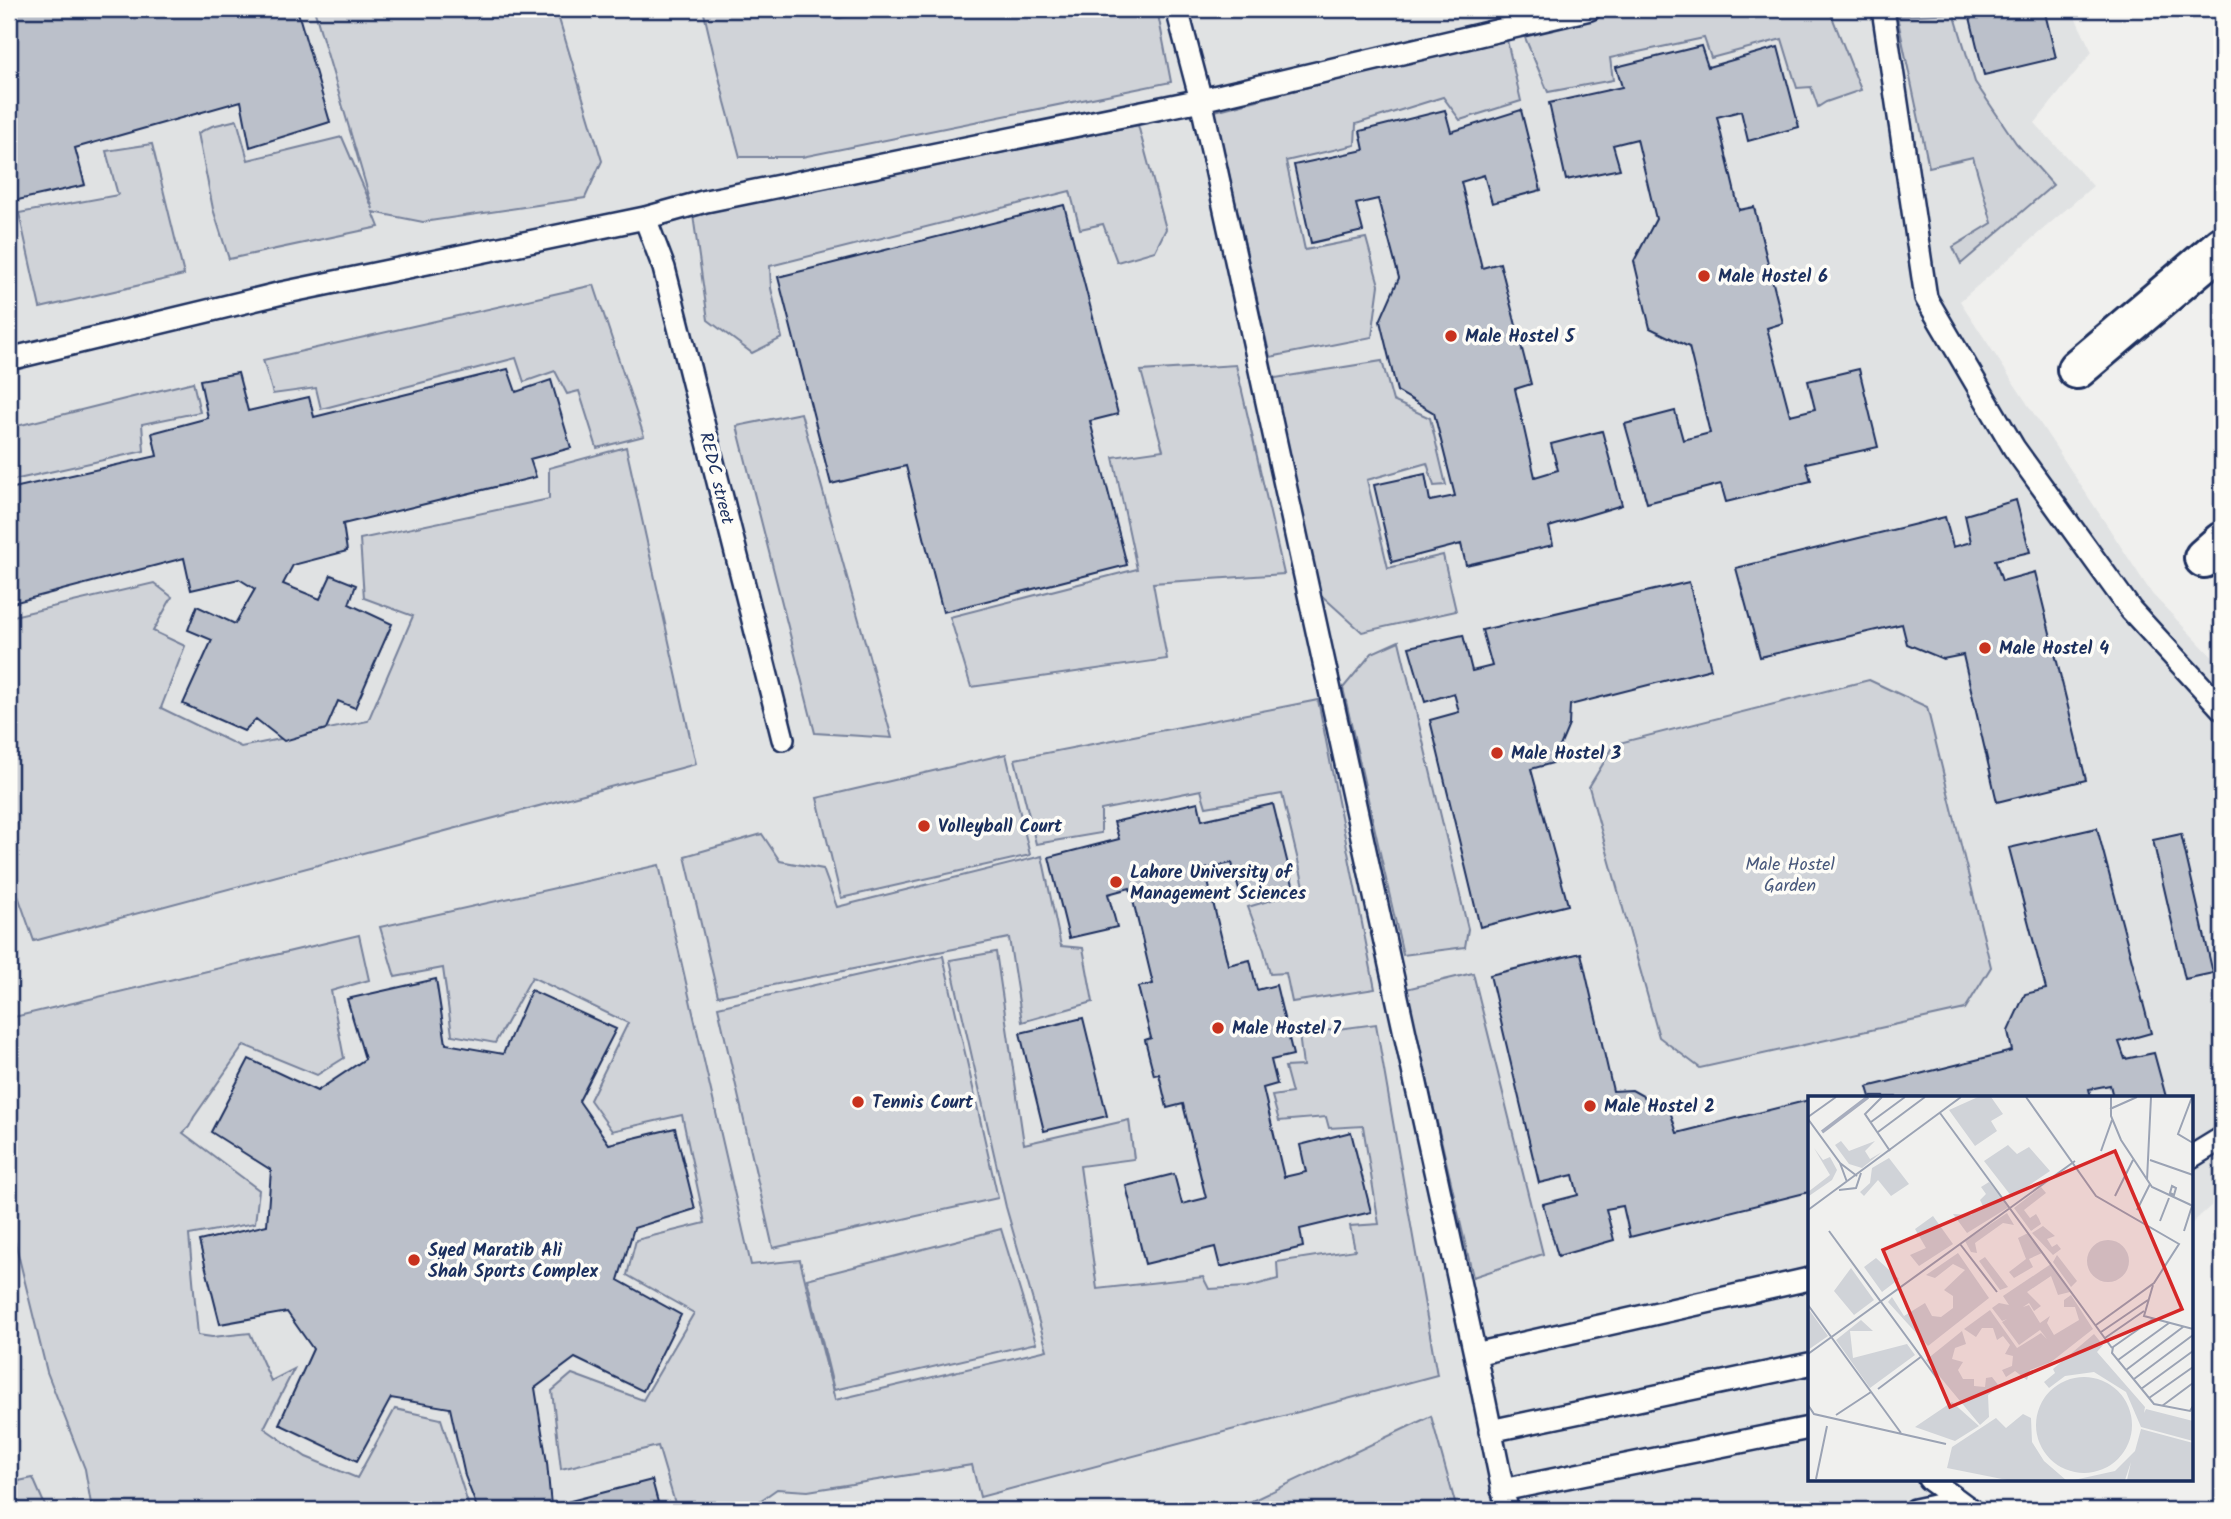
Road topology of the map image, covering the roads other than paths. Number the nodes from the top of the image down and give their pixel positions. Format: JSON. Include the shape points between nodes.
{"nodes":[{"id":1,"x":1177,"y":9,"type":"edge"},
{"id":2,"x":1590,"y":9,"type":"edge"},
{"id":3,"x":1883,"y":9,"type":"edge"},
{"id":4,"x":1201,"y":100,"type":"junction"},
{"id":5,"x":645,"y":218,"type":"junction"},
{"id":6,"x":2222,"y":246,"type":"edge"},
{"id":7,"x":9,"y":359,"type":"edge"},
{"id":8,"x":2077,"y":369,"type":"dead end"},
{"id":9,"x":2222,"y":709,"type":"edge"},
{"id":10,"x":783,"y":739,"type":"dead end"},
{"id":11,"x":2222,"y":1138,"type":"edge"},
{"id":12,"x":2192,"y":1156,"type":"edge"},
{"id":13,"x":1808,"y":1279,"type":"edge"},
{"id":14,"x":1475,"y":1354,"type":"junction"},
{"id":15,"x":1808,"y":1364,"type":"edge"},
{"id":16,"x":1808,"y":1427,"type":"edge"},
{"id":17,"x":1490,"y":1431,"type":"junction"},
{"id":18,"x":1930,"y":1480,"type":"edge"},
{"id":19,"x":1505,"y":1500,"type":"edge"},
{"id":20,"x":1965,"y":1506,"type":"edge"},
{"id":21,"x":1915,"y":1510,"type":"edge"}],
"edges":[{"from":1,"to":4,"type":"lane"},
{"from":2,"to":4,"type":"lane"},
{"from":3,"to":9,"type":"lane","via":[[1926,298],[2014,448],[2131,611]]},
{"from":4,"to":5,"type":"lane","via":[[706,201]]},
{"from":4,"to":14,"type":"lane"},
{"from":5,"to":7,"type":"lane","via":[[282,293]]},
{"from":5,"to":10,"type":"lane","name":"REDC street","via":[[664,268]]},
{"from":6,"to":8,"type":"street"},
{"from":11,"to":12,"type":"lane"},
{"from":13,"to":14,"type":"lane"},
{"from":14,"to":17,"type":"lane"},
{"from":15,"to":17,"type":"lane"},
{"from":16,"to":19,"type":"lane"},
{"from":17,"to":19,"type":"lane"},
{"from":18,"to":20,"type":"lane"},
{"from":20,"to":21,"type":"lane"}]}
